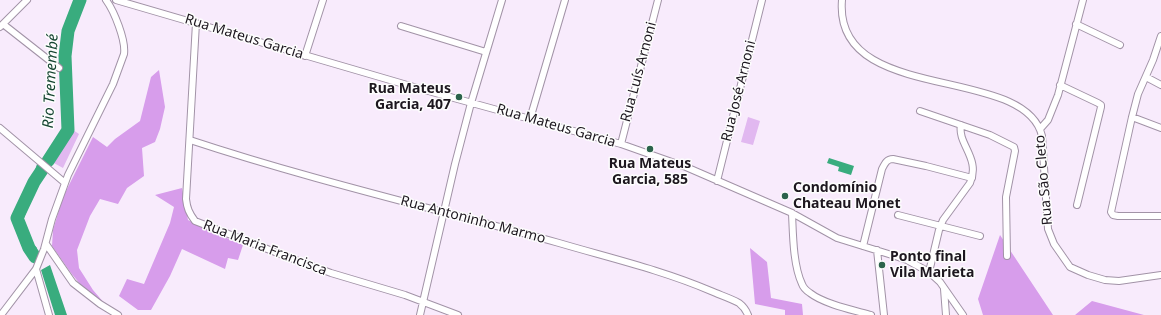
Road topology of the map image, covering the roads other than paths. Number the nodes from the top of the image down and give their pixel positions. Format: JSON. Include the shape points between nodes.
{"nodes":[{"id":1,"x":27,"y":0,"type":"edge"},
{"id":2,"x":106,"y":0,"type":"edge"},
{"id":3,"x":116,"y":0,"type":"edge"},
{"id":4,"x":135,"y":0,"type":"edge"},
{"id":5,"x":321,"y":0,"type":"edge"},
{"id":6,"x":502,"y":0,"type":"edge"},
{"id":7,"x":565,"y":0,"type":"edge"},
{"id":8,"x":658,"y":0,"type":"edge"},
{"id":9,"x":762,"y":0,"type":"edge"},
{"id":10,"x":842,"y":0,"type":"edge"},
{"id":11,"x":1083,"y":0,"type":"edge"},
{"id":12,"x":128,"y":3,"type":"junction"},
{"id":13,"x":196,"y":23,"type":"junction"},
{"id":14,"x":1076,"y":24,"type":"junction"},
{"id":15,"x":2,"y":25,"type":"edge"},
{"id":16,"x":401,"y":26,"type":"dead end"},
{"id":17,"x":1161,"y":36,"type":"edge"},
{"id":18,"x":1120,"y":45,"type":"dead end"},
{"id":19,"x":486,"y":52,"type":"junction"},
{"id":20,"x":306,"y":56,"type":"junction"},
{"id":21,"x":59,"y":68,"type":"dead end"},
{"id":22,"x":1146,"y":77,"type":"junction"},
{"id":23,"x":1060,"y":85,"type":"junction"},
{"id":24,"x":1161,"y":85,"type":"edge"},
{"id":25,"x":470,"y":103,"type":"junction"},
{"id":26,"x":920,"y":111,"type":"dead end"},
{"id":27,"x":1132,"y":116,"type":"junction"},
{"id":28,"x":530,"y":119,"type":"junction"},
{"id":29,"x":961,"y":125,"type":"junction"},
{"id":30,"x":0,"y":128,"type":"edge"},
{"id":31,"x":1161,"y":128,"type":"edge"},
{"id":32,"x":1040,"y":129,"type":"junction"},
{"id":33,"x":190,"y":140,"type":"junction"},
{"id":34,"x":621,"y":144,"type":"junction"},
{"id":35,"x":972,"y":178,"type":"junction"},
{"id":36,"x":717,"y":181,"type":"junction"},
{"id":37,"x":65,"y":183,"type":"junction"},
{"id":38,"x":1076,"y":205,"type":"dead end"},
{"id":39,"x":444,"y":212,"type":"junction"},
{"id":40,"x":792,"y":213,"type":"junction"},
{"id":41,"x":898,"y":215,"type":"dead end"},
{"id":42,"x":1161,"y":216,"type":"edge"},
{"id":43,"x":940,"y":226,"type":"junction"},
{"id":44,"x":980,"y":236,"type":"dead end"},
{"id":45,"x":46,"y":244,"type":"junction"},
{"id":46,"x":863,"y":246,"type":"junction"},
{"id":47,"x":877,"y":250,"type":"junction"},
{"id":48,"x":1007,"y":256,"type":"dead end"},
{"id":49,"x":36,"y":269,"type":"junction"},
{"id":50,"x":929,"y":272,"type":"junction"},
{"id":51,"x":1161,"y":275,"type":"edge"},
{"id":52,"x":944,"y":288,"type":"junction"},
{"id":53,"x":424,"y":301,"type":"junction"},
{"id":54,"x":1,"y":315,"type":"edge"},
{"id":55,"x":49,"y":315,"type":"edge"},
{"id":56,"x":118,"y":315,"type":"edge"},
{"id":57,"x":420,"y":315,"type":"edge"},
{"id":58,"x":458,"y":315,"type":"edge"},
{"id":59,"x":748,"y":315,"type":"edge"},
{"id":60,"x":871,"y":315,"type":"edge"},
{"id":61,"x":884,"y":315,"type":"edge"},
{"id":62,"x":946,"y":315,"type":"edge"},
{"id":63,"x":963,"y":315,"type":"edge"}],
"edges":[{"from":1,"to":15,"type":"street"},
{"from":2,"to":37,"type":"street","via":[[118,25],[125,48],[124,54],[113,84]]},
{"from":3,"to":12,"type":"street","name":"Rua Mateus Garcia"},
{"from":4,"to":12,"type":"street"},
{"from":5,"to":20,"type":"street"},
{"from":6,"to":19,"type":"street"},
{"from":7,"to":28,"type":"street"},
{"from":8,"to":34,"type":"street","name":"Rua Luís Arnoni"},
{"from":9,"to":36,"type":"street","name":"Rua José Arnoni"},
{"from":10,"to":32,"type":"street","name":"Rua São Cleto","via":[[842,16],[848,33],[854,44],[869,58],[901,71],[1006,100],[1029,114]]},
{"from":11,"to":14,"type":"street"},
{"from":12,"to":13,"type":"street","name":"Rua Mateus Garcia"},
{"from":13,"to":20,"type":"street","name":"Rua Mateus Garcia"},
{"from":13,"to":33,"type":"street","name":"Rua Maria Francisca"},
{"from":14,"to":18,"type":"street"},
{"from":14,"to":23,"type":"street"},
{"from":15,"to":21,"type":"street"},
{"from":16,"to":19,"type":"street"},
{"from":17,"to":22,"type":"street"},
{"from":19,"to":25,"type":"street"},
{"from":20,"to":25,"type":"street","name":"Rua Mateus Garcia"},
{"from":22,"to":24,"type":"street"},
{"from":22,"to":27,"type":"street"},
{"from":23,"to":32,"type":"street","via":[[1048,120]]},
{"from":23,"to":38,"type":"street","via":[[1101,105]]},
{"from":25,"to":28,"type":"street","name":"Rua Mateus Garcia"},
{"from":25,"to":39,"type":"street"},
{"from":26,"to":29,"type":"street"},
{"from":27,"to":31,"type":"street"},
{"from":27,"to":42,"type":"street","via":[[1111,212],[1118,216]]},
{"from":28,"to":34,"type":"street","name":"Rua Mateus Garcia"},
{"from":29,"to":35,"type":"street","via":[[961,135],[972,160]]},
{"from":29,"to":48,"type":"street","via":[[990,135],[1014,149],[1006,197]]},
{"from":30,"to":37,"type":"street"},
{"from":32,"to":51,"type":"street","name":"Rua São Cleto","via":[[1048,229],[1054,244],[1067,263],[1080,272],[1105,280],[1119,281]]},
{"from":33,"to":39,"type":"street","name":"Rua Antoninho Marmo","via":[[282,169]]},
{"from":33,"to":53,"type":"street","name":"Rua Maria Francisca","via":[[186,198],[190,216],[195,221],[330,273]]},
{"from":34,"to":36,"type":"street","name":"Rua Mateus Garcia"},
{"from":35,"to":43,"type":"street"},
{"from":35,"to":46,"type":"street","via":[[926,166],[888,160],[882,169]]},
{"from":36,"to":40,"type":"street","name":"Rua Mateus Garcia"},
{"from":37,"to":45,"type":"street"},
{"from":39,"to":53,"type":"street"},
{"from":39,"to":59,"type":"street","name":"Rua Antoninho Marmo","via":[[670,275],[738,303]]},
{"from":40,"to":46,"type":"street","name":"Rua Mateus Garcia","via":[[837,238]]},
{"from":40,"to":60,"type":"street","via":[[796,267],[804,288],[820,299]]},
{"from":41,"to":43,"type":"street"},
{"from":43,"to":44,"type":"street"},
{"from":43,"to":50,"type":"street"},
{"from":45,"to":49,"type":"street"},
{"from":45,"to":56,"type":"street","via":[[73,283]]},
{"from":46,"to":47,"type":"street","name":"Rua Mateus Garcia"},
{"from":47,"to":50,"type":"street","name":"Rua Mateus Garcia","via":[[907,260]]},
{"from":47,"to":61,"type":"street"},
{"from":49,"to":54,"type":"street"},
{"from":49,"to":55,"type":"street"},
{"from":50,"to":52,"type":"street","name":"Rua Mateus Garcia"},
{"from":52,"to":62,"type":"street"},
{"from":52,"to":63,"type":"street","name":"Rua Mateus Garcia"},
{"from":53,"to":57,"type":"street"},
{"from":53,"to":58,"type":"street","name":"Rua Maria Francisca"}]}
